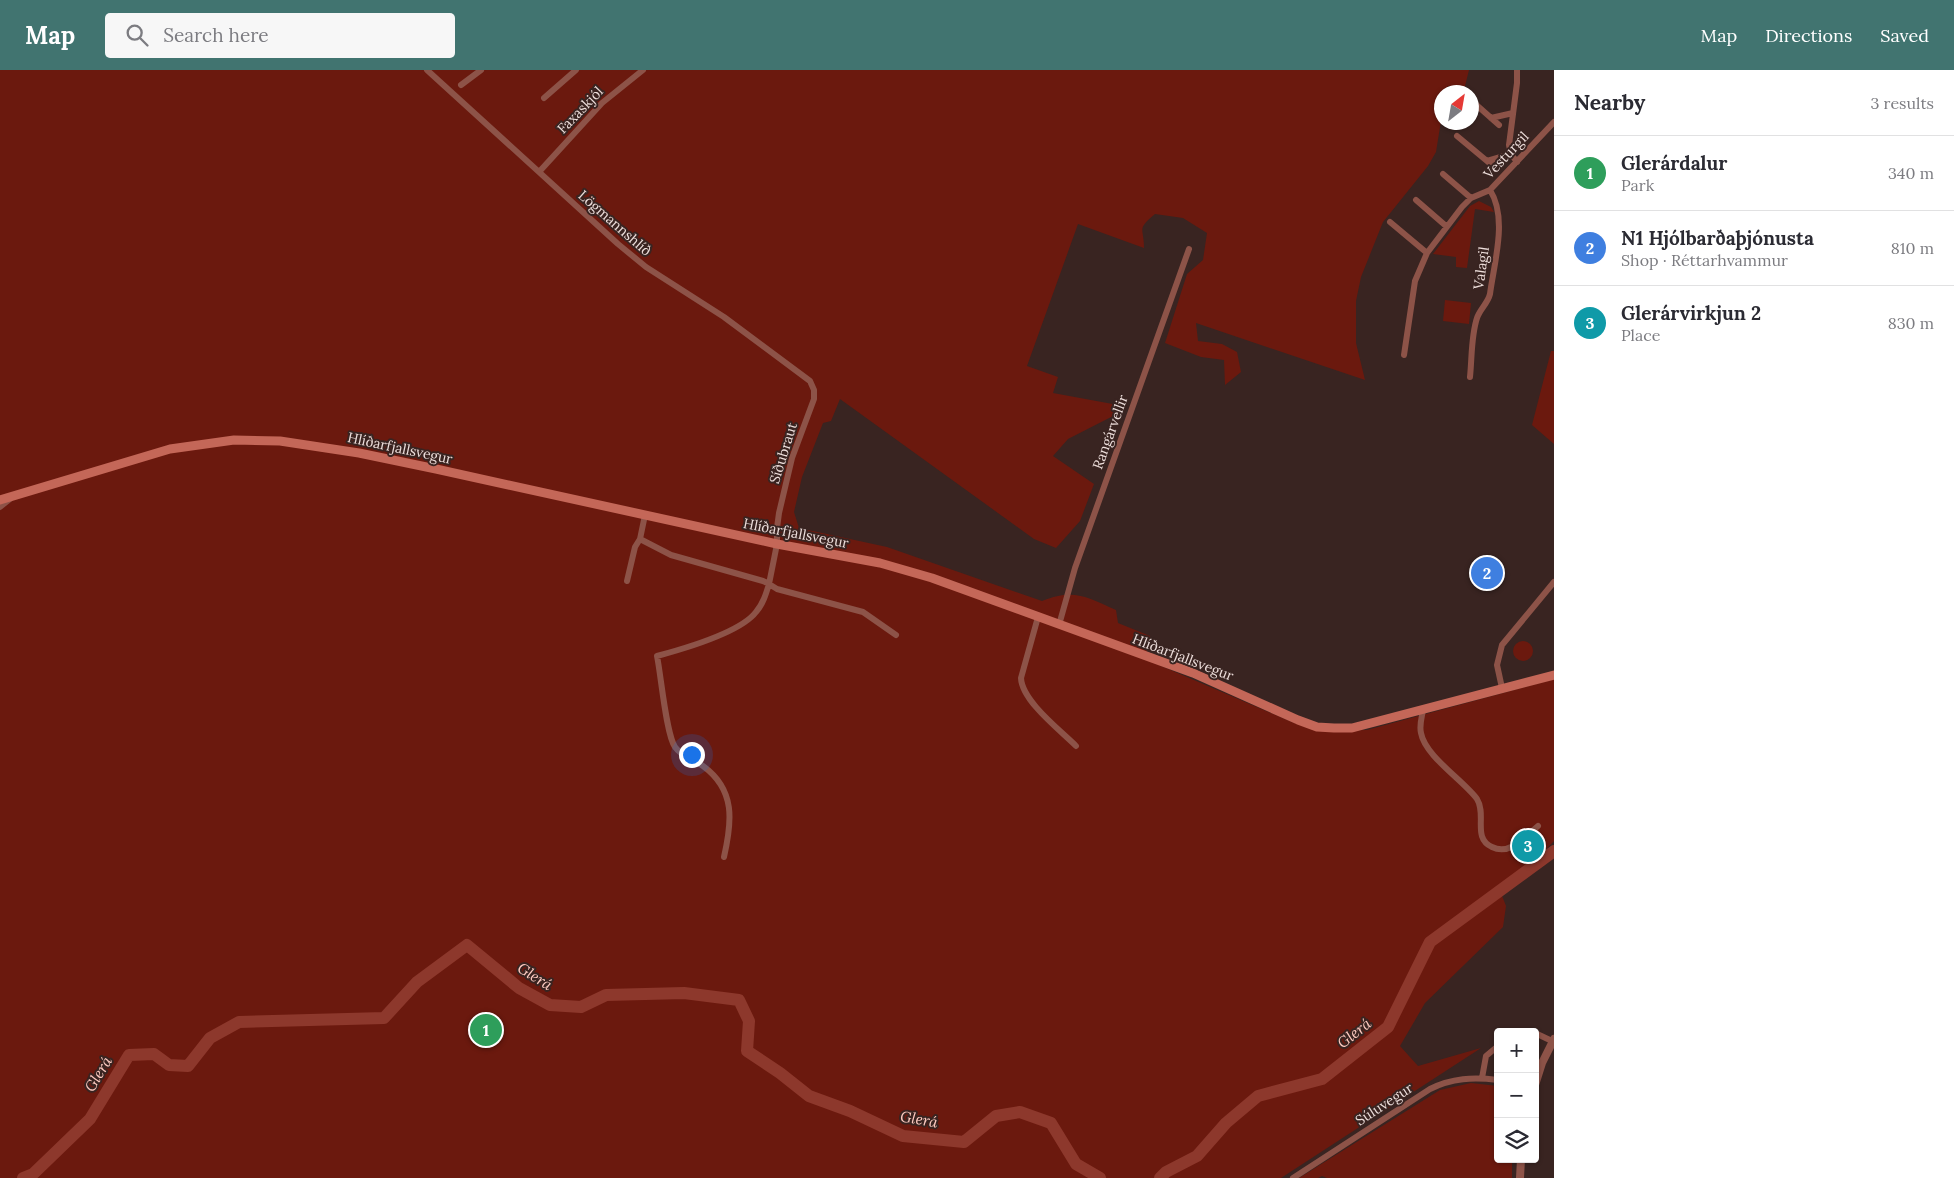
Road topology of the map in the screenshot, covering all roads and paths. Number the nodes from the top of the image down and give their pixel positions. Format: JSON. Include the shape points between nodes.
{"nodes":[{"id":1,"x":428,"y":70,"type":"edge"},
{"id":2,"x":481,"y":70,"type":"edge"},
{"id":3,"x":576,"y":70,"type":"edge"},
{"id":4,"x":643,"y":70,"type":"edge"},
{"id":5,"x":1517,"y":70,"type":"edge"},
{"id":6,"x":461,"y":85,"type":"dead end"},
{"id":7,"x":544,"y":98,"type":"dead end"},
{"id":8,"x":1479,"y":107,"type":"edge"},
{"id":9,"x":1513,"y":113,"type":"junction"},
{"id":10,"x":1491,"y":118,"type":"junction"},
{"id":11,"x":1554,"y":122,"type":"edge"},
{"id":12,"x":1499,"y":125,"type":"dead end"},
{"id":13,"x":1457,"y":136,"type":"dead end"},
{"id":14,"x":1511,"y":154,"type":"junction"},
{"id":15,"x":1487,"y":161,"type":"junction"},
{"id":16,"x":1518,"y":162,"type":"junction"},
{"id":17,"x":1493,"y":166,"type":"dead end"},
{"id":18,"x":539,"y":172,"type":"junction"},
{"id":19,"x":1443,"y":174,"type":"dead end"},
{"id":20,"x":1490,"y":190,"type":"junction"},
{"id":21,"x":1472,"y":198,"type":"junction"},
{"id":22,"x":1416,"y":200,"type":"dead end"},
{"id":23,"x":1390,"y":222,"type":"dead end"},
{"id":24,"x":1446,"y":226,"type":"junction"},
{"id":25,"x":1188,"y":249,"type":"dead end"},
{"id":26,"x":1427,"y":253,"type":"junction"},
{"id":27,"x":1404,"y":355,"type":"dead end"},
{"id":28,"x":803,"y":374,"type":"joint"},
{"id":29,"x":1470,"y":377,"type":"dead end"},
{"id":30,"x":13,"y":496,"type":"junction"},
{"id":31,"x":0,"y":500,"type":"edge"},
{"id":32,"x":0,"y":507,"type":"edge"},
{"id":33,"x":645,"y":515,"type":"junction"},
{"id":34,"x":640,"y":539,"type":"junction"},
{"id":35,"x":777,"y":544,"type":"junction"},
{"id":36,"x":627,"y":581,"type":"dead end"},
{"id":37,"x":1554,"y":582,"type":"edge"},
{"id":38,"x":769,"y":584,"type":"junction"},
{"id":39,"x":1038,"y":617,"type":"junction"},
{"id":40,"x":1059,"y":625,"type":"junction"},
{"id":41,"x":896,"y":635,"type":"dead end"},
{"id":42,"x":1554,"y":675,"type":"edge"},
{"id":43,"x":1502,"y":688,"type":"junction"},
{"id":44,"x":1423,"y":710,"type":"junction"},
{"id":45,"x":1076,"y":746,"type":"dead end"},
{"id":46,"x":1538,"y":826,"type":"dead end"},
{"id":47,"x":724,"y":857,"type":"dead end"},
{"id":48,"x":1539,"y":1034,"type":"edge"},
{"id":49,"x":1553,"y":1040,"type":"edge"},
{"id":50,"x":1494,"y":1049,"type":"edge"},
{"id":51,"x":1539,"y":1073,"type":"edge"},
{"id":52,"x":1482,"y":1078,"type":"junction"},
{"id":53,"x":1494,"y":1080,"type":"edge"},
{"id":54,"x":1521,"y":1163,"type":"edge"},
{"id":55,"x":1294,"y":1178,"type":"edge"},
{"id":56,"x":1520,"y":1178,"type":"edge"}],
"edges":[{"from":1,"to":18,"type":"street","name":"Lögmannshlíð"},
{"from":2,"to":6,"type":"street"},
{"from":3,"to":7,"type":"street"},
{"from":4,"to":18,"type":"street","name":"Faxaskjól","via":[[602,103]]},
{"from":5,"to":9,"type":"street"},
{"from":8,"to":10,"type":"street"},
{"from":9,"to":10,"type":"street"},
{"from":9,"to":14,"type":"street"},
{"from":10,"to":12,"type":"street"},
{"from":11,"to":16,"type":"street","name":"Vesturgil"},
{"from":13,"to":15,"type":"street"},
{"from":14,"to":15,"type":"street"},
{"from":14,"to":16,"type":"street"},
{"from":15,"to":17,"type":"street"},
{"from":16,"to":20,"type":"street","name":"Vesturgil"},
{"from":18,"to":28,"type":"street","name":"Lögmannshlíð","via":[[646,267],[724,317]]},
{"from":19,"to":21,"type":"street"},
{"from":20,"to":21,"type":"street","name":"Vesturgil"},
{"from":20,"to":29,"type":"street","name":"Valagil","via":[[1497,202],[1499,224],[1490,294],[1475,324]]},
{"from":21,"to":24,"type":"street","name":"Vesturgil"},
{"from":22,"to":24,"type":"street"},
{"from":23,"to":26,"type":"street"},
{"from":24,"to":26,"type":"street","name":"Vesturgil"},
{"from":25,"to":40,"type":"street","name":"Rangárvellir","via":[[1078,560]]},
{"from":26,"to":27,"type":"street","name":"Vesturgil","via":[[1415,281]]},
{"from":28,"to":35,"type":"street","name":"Síðubraut","via":[[812,386],[814,400],[792,458],[776,528]]},
{"from":30,"to":31,"type":"main road","name":"Hlíðarfjallsvegur"},
{"from":30,"to":32,"type":"street","name":"Hlíðarfjallsvegur"},
{"from":30,"to":33,"type":"main road","name":"Hlíðarfjallsvegur","via":[[170,449],[210,442],[259,440],[359,453]]},
{"from":33,"to":34,"type":"street"},
{"from":33,"to":35,"type":"main road","name":"Hlíðarfjallsvegur"},
{"from":34,"to":36,"type":"street"},
{"from":34,"to":38,"type":"street","via":[[671,555]]},
{"from":35,"to":38,"type":"street","name":"Síðubraut"},
{"from":35,"to":39,"type":"main road","name":"Hlíðarfjallsvegur","via":[[905,570]]},
{"from":37,"to":43,"type":"street","via":[[1502,645],[1496,665]]},
{"from":38,"to":41,"type":"street","via":[[777,589],[863,612]]},
{"from":38,"to":47,"type":"street","name":"Síðubraut","via":[[764,601],[755,614],[742,623],[707,641],[657,656],[672,742],[682,755],[705,767],[715,777],[728,802],[731,824]]},
{"from":39,"to":40,"type":"main road","name":"Hlíðarfjallsvegur"},
{"from":39,"to":45,"type":"street","via":[[1021,678],[1022,688],[1036,707]]},
{"from":40,"to":44,"type":"main road","name":"Hlíðarfjallsvegur","via":[[1193,673],[1317,727],[1352,728]]},
{"from":42,"to":43,"type":"main road","name":"Hlíðarfjallsvegur"},
{"from":43,"to":44,"type":"main road","name":"Hlíðarfjallsvegur"},
{"from":44,"to":46,"type":"street","via":[[1420,728],[1423,740],[1445,768],[1476,798],[1485,842],[1496,849],[1510,848]]},
{"from":48,"to":49,"type":"street"},
{"from":49,"to":51,"type":"street"},
{"from":50,"to":52,"type":"street","via":[[1486,1056]]},
{"from":52,"to":53,"type":"street","name":"Súluvegur"},
{"from":52,"to":55,"type":"street","name":"Súluvegur","via":[[1443,1082]]},
{"from":54,"to":56,"type":"street"}]}
